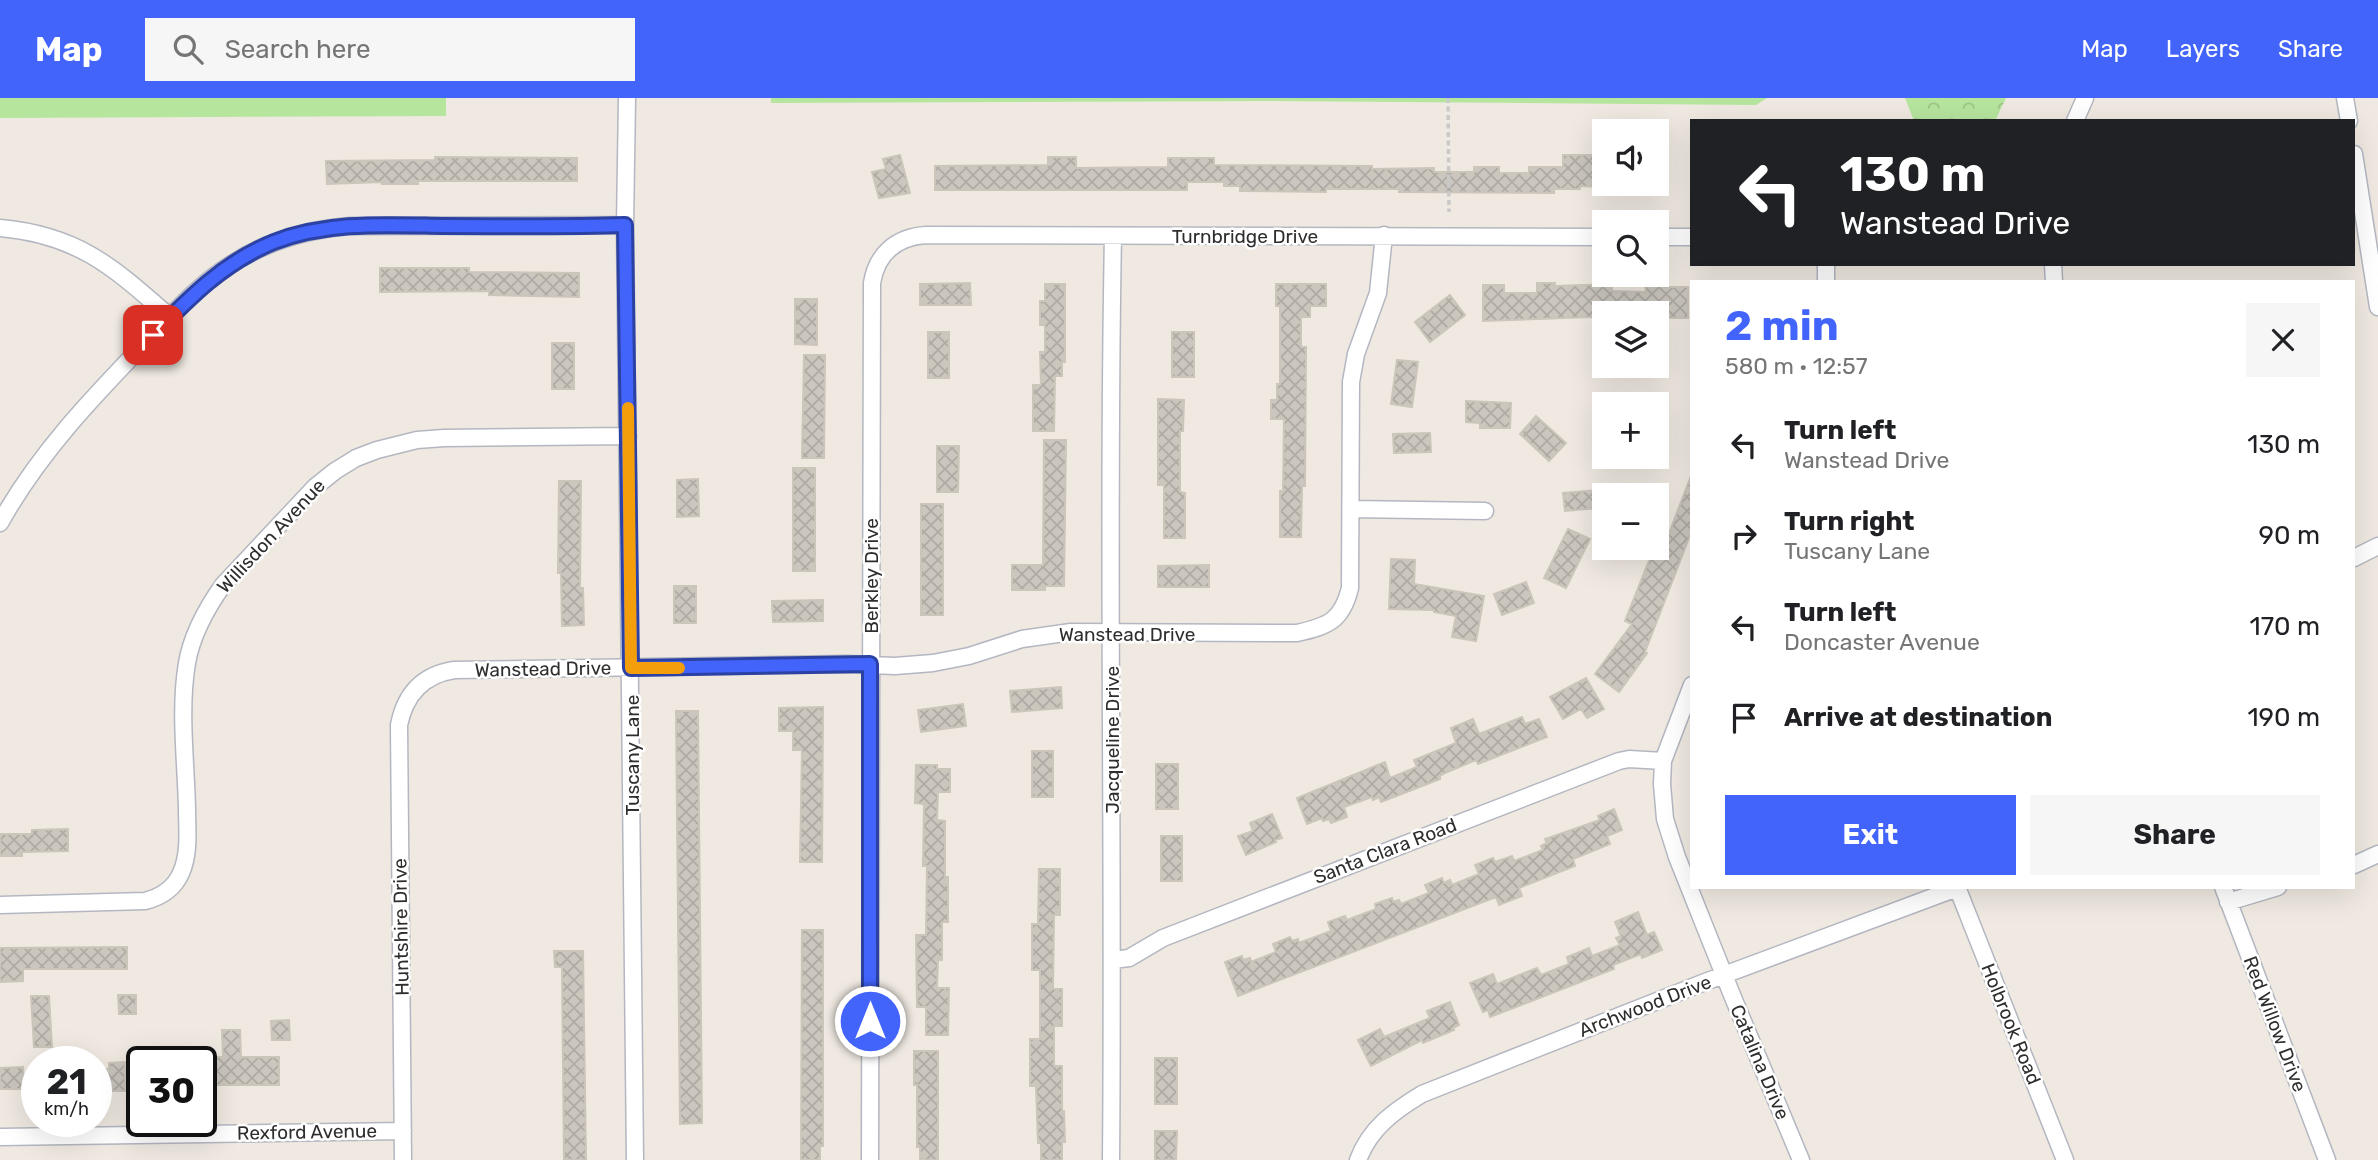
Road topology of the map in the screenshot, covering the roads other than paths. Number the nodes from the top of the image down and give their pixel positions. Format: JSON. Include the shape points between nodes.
{"nodes":[{"id":1,"x":627,"y":98,"type":"edge"},
{"id":2,"x":2085,"y":98,"type":"edge"},
{"id":3,"x":2345,"y":98,"type":"edge"},
{"id":4,"x":2076,"y":119,"type":"edge"},
{"id":5,"x":2348,"y":119,"type":"edge"},
{"id":6,"x":2355,"y":160,"type":"edge"},
{"id":7,"x":625,"y":225,"type":"junction"},
{"id":8,"x":0,"y":228,"type":"edge"},
{"id":9,"x":1384,"y":235,"type":"junction"},
{"id":10,"x":1113,"y":236,"type":"junction"},
{"id":11,"x":1592,"y":237,"type":"edge"},
{"id":12,"x":1669,"y":237,"type":"edge"},
{"id":13,"x":1690,"y":237,"type":"edge"},
{"id":14,"x":888,"y":249,"type":"joint"},
{"id":15,"x":2378,"y":307,"type":"edge"},
{"id":16,"x":170,"y":317,"type":"junction"},
{"id":17,"x":628,"y":436,"type":"junction"},
{"id":18,"x":1351,"y":509,"type":"junction"},
{"id":19,"x":1485,"y":511,"type":"dead end"},
{"id":20,"x":0,"y":523,"type":"edge"},
{"id":21,"x":2378,"y":546,"type":"edge"},
{"id":22,"x":2355,"y":558,"type":"edge"},
{"id":23,"x":1111,"y":632,"type":"junction"},
{"id":24,"x":870,"y":664,"type":"junction"},
{"id":25,"x":631,"y":668,"type":"junction"},
{"id":26,"x":1690,"y":690,"type":"edge"},
{"id":27,"x":409,"y":695,"type":"joint"},
{"id":28,"x":1663,"y":761,"type":"junction"},
{"id":29,"x":2378,"y":854,"type":"edge"},
{"id":30,"x":2355,"y":865,"type":"edge"},
{"id":31,"x":1690,"y":887,"type":"edge"},
{"id":32,"x":1691,"y":889,"type":"edge"},
{"id":33,"x":1954,"y":889,"type":"edge"},
{"id":34,"x":1957,"y":889,"type":"edge"},
{"id":35,"x":2265,"y":889,"type":"edge"},
{"id":36,"x":2226,"y":895,"type":"edge"},
{"id":37,"x":0,"y":905,"type":"edge"},
{"id":38,"x":1113,"y":960,"type":"junction"},
{"id":39,"x":1724,"y":975,"type":"junction"},
{"id":40,"x":403,"y":1130,"type":"junction"},
{"id":41,"x":0,"y":1137,"type":"edge"},
{"id":42,"x":404,"y":1160,"type":"edge"},
{"id":43,"x":635,"y":1160,"type":"edge"},
{"id":44,"x":870,"y":1160,"type":"edge"},
{"id":45,"x":1111,"y":1160,"type":"edge"},
{"id":46,"x":1358,"y":1160,"type":"edge"},
{"id":47,"x":1801,"y":1160,"type":"edge"},
{"id":48,"x":2065,"y":1160,"type":"edge"},
{"id":49,"x":2327,"y":1160,"type":"edge"}],
"edges":[{"from":1,"to":7,"type":"street","name":"Tuscany Lane"},
{"from":2,"to":4,"type":"street"},
{"from":3,"to":5,"type":"street"},
{"from":6,"to":15,"type":"street"},
{"from":7,"to":16,"type":"street","via":[[372,225],[313,231],[274,242],[229,265]]},
{"from":7,"to":17,"type":"street","name":"Tuscany Lane"},
{"from":8,"to":16,"type":"street","via":[[47,237],[90,254],[128,279]]},
{"from":9,"to":10,"type":"street","name":"Turnbridge Drive"},
{"from":9,"to":11,"type":"street","name":"Turnbridge Drive"},
{"from":9,"to":18,"type":"street","name":"Wanstead Drive","via":[[1378,293],[1353,367]]},
{"from":10,"to":14,"type":"street","name":"Turnbridge Drive","via":[[926,234]]},
{"from":10,"to":23,"type":"street","name":"Jacqueline Drive"},
{"from":12,"to":13,"type":"street"},
{"from":14,"to":24,"type":"street","name":"Berkley Drive","via":[[877,264],[872,283]]},
{"from":16,"to":20,"type":"street","via":[[57,437]]},
{"from":17,"to":25,"type":"street","name":"Tuscany Lane"},
{"from":17,"to":37,"type":"street","name":"Willisdon Avenue","via":[[416,440],[356,458],[335,471],[223,585],[195,634],[184,699],[186,857],[176,882],[145,901]]},
{"from":18,"to":19,"type":"street"},
{"from":18,"to":23,"type":"street","name":"Wanstead Drive","via":[[1350,589],[1347,602],[1331,623],[1297,633]]},
{"from":21,"to":22,"type":"street"},
{"from":23,"to":24,"type":"street","name":"Wanstead Drive","via":[[1044,635],[933,663]]},
{"from":23,"to":38,"type":"street","name":"Jacqueline Drive"},
{"from":24,"to":25,"type":"street","name":"Wanstead Drive"},
{"from":24,"to":44,"type":"street","name":"Berkley Drive"},
{"from":25,"to":27,"type":"street","name":"Wanstead Drive","via":[[454,670],[434,675]]},
{"from":25,"to":43,"type":"street","name":"Tuscany Lane"},
{"from":26,"to":28,"type":"street","name":"Catalina Drive"},
{"from":27,"to":40,"type":"street","name":"Huntshire Drive","via":[[399,726]]},
{"from":28,"to":31,"type":"street","name":"Catalina Drive","via":[[1663,801],[1670,836]]},
{"from":28,"to":38,"type":"street","name":"Santa Clara Road","via":[[1629,759],[1607,765],[1163,938],[1129,958]]},
{"from":29,"to":30,"type":"street"},
{"from":32,"to":39,"type":"street","name":"Catalina Drive"},
{"from":33,"to":39,"type":"street","name":"Archwood Drive"},
{"from":34,"to":48,"type":"street","name":"Holbrook Road"},
{"from":35,"to":36,"type":"street"},
{"from":36,"to":49,"type":"street","name":"Red Willow Drive"},
{"from":38,"to":45,"type":"street","name":"Jacqueline Drive"},
{"from":39,"to":46,"type":"street","name":"Archwood Drive","via":[[1422,1094],[1383,1121]]},
{"from":39,"to":47,"type":"street","name":"Catalina Drive"},
{"from":40,"to":41,"type":"street","name":"Rexford Avenue"},
{"from":40,"to":42,"type":"street","name":"Huntshire Drive"}]}
